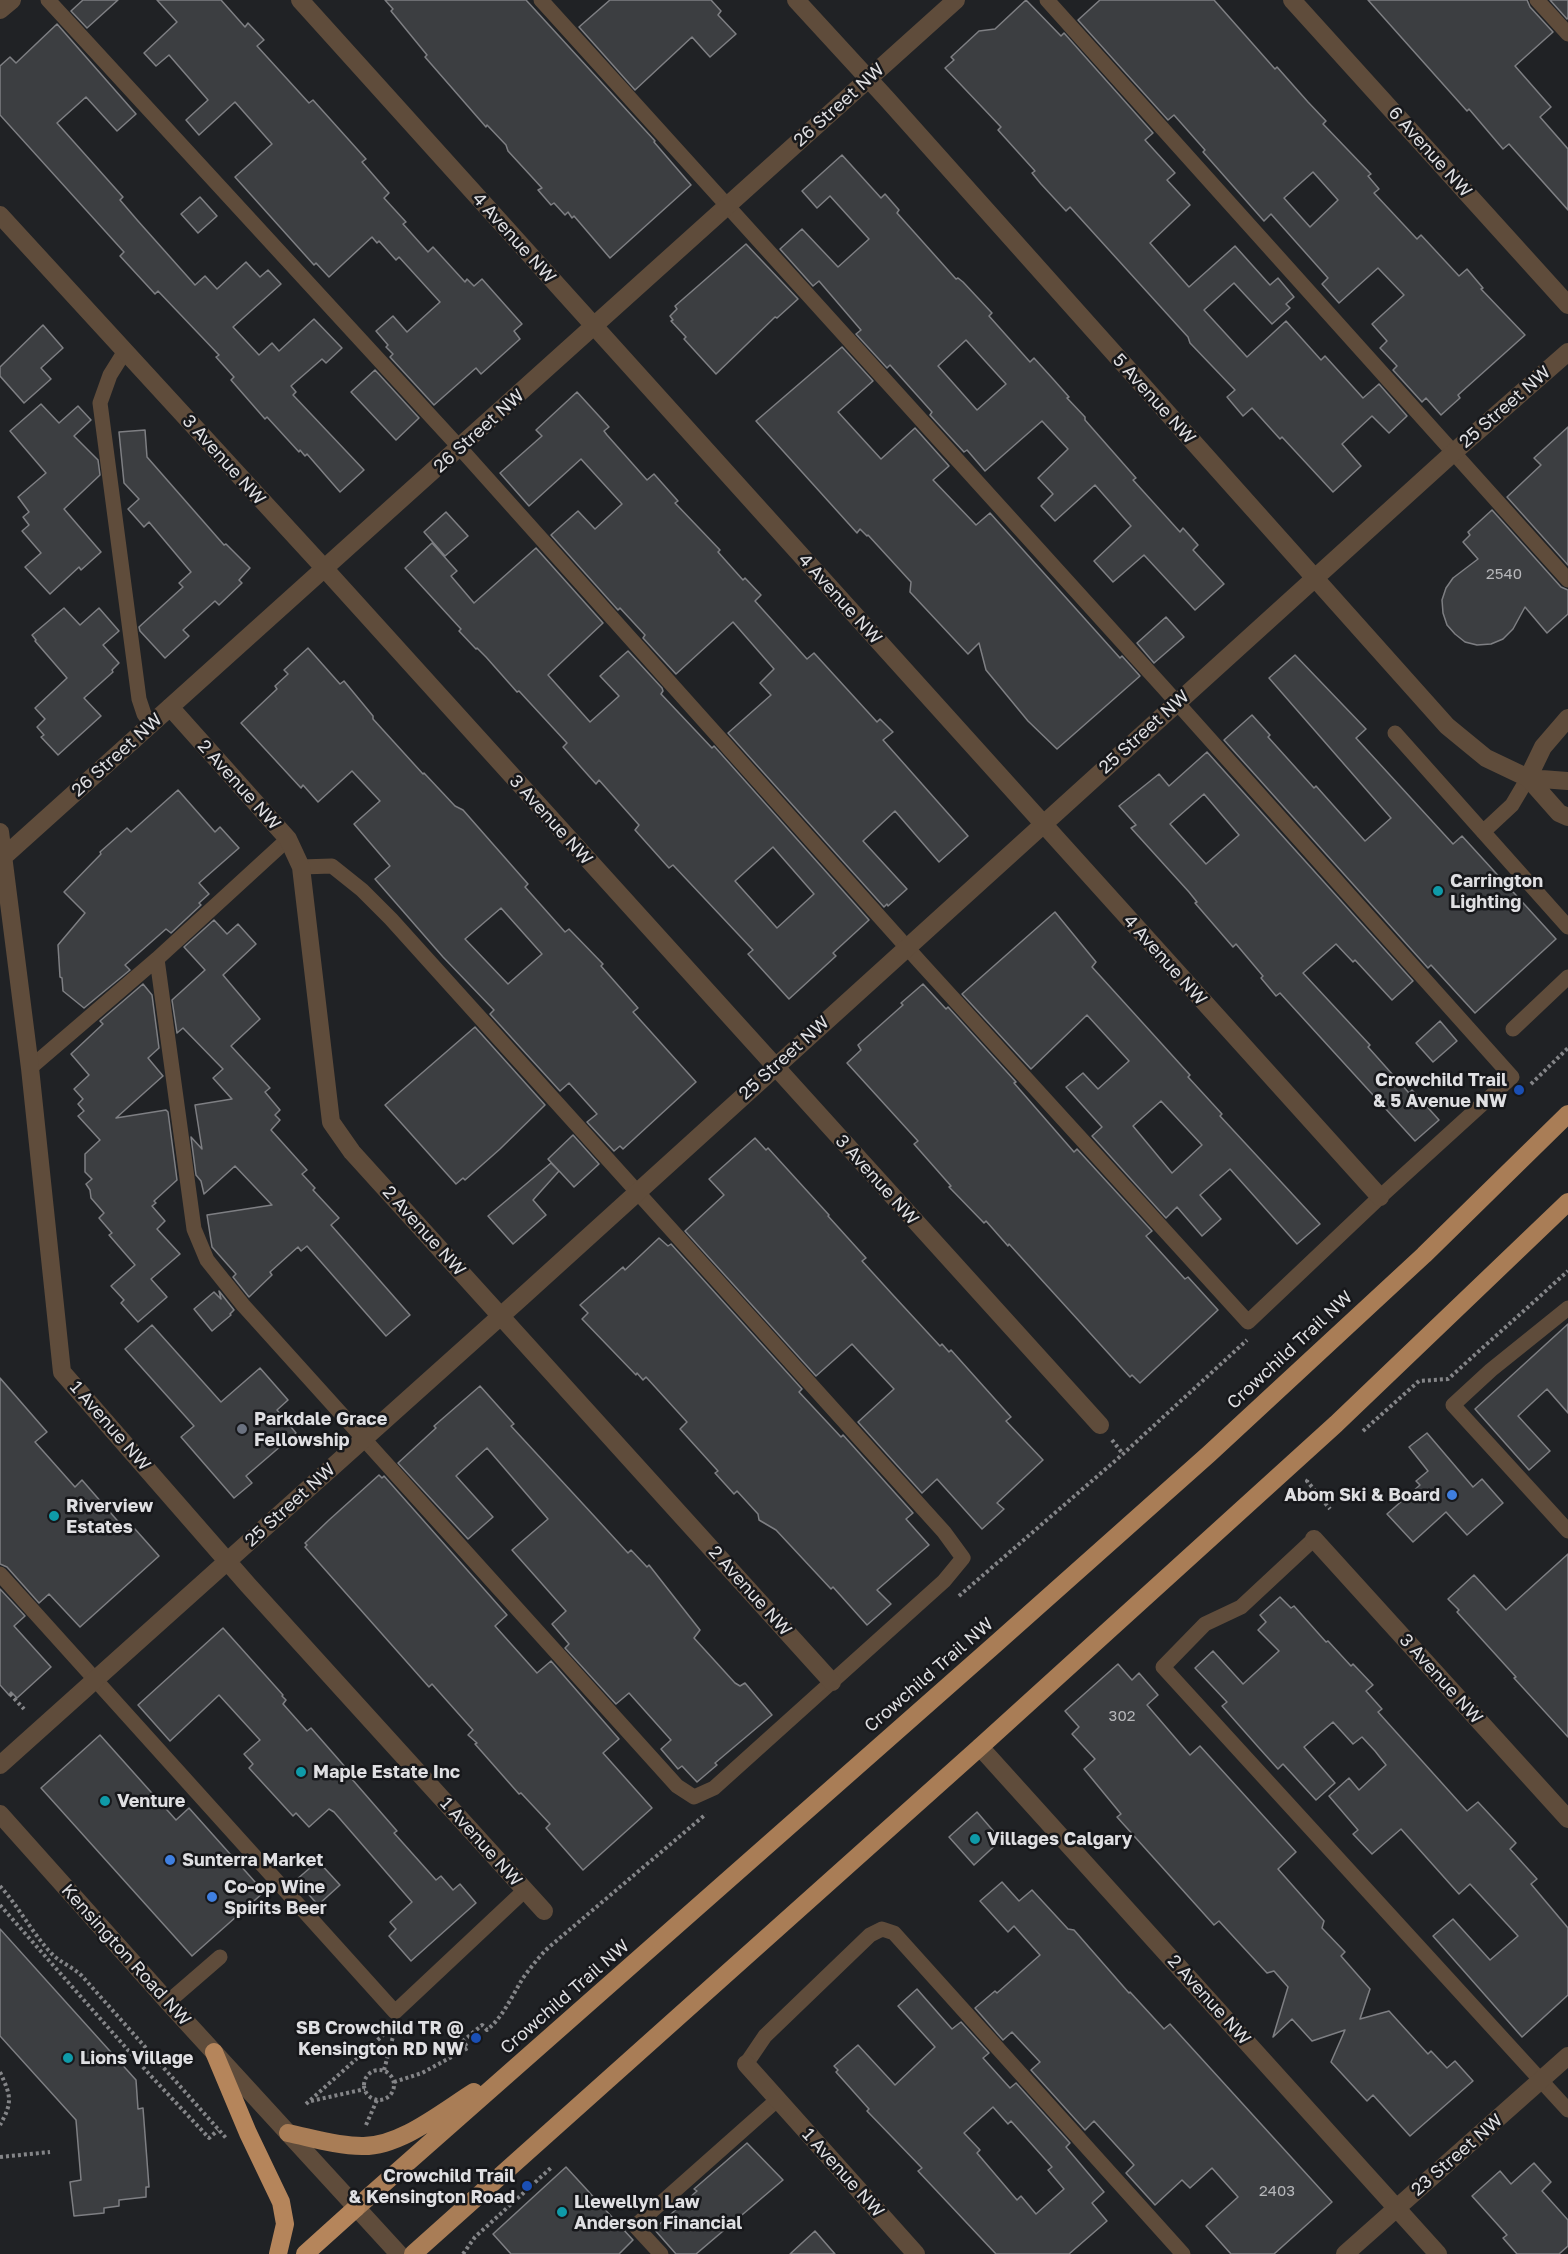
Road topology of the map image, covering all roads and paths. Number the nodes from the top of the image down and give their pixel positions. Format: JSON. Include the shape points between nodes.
{"nodes":[{"id":1,"x":12,"y":0,"type":"edge"},
{"id":2,"x":48,"y":0,"type":"edge"},
{"id":3,"x":300,"y":0,"type":"edge"},
{"id":4,"x":541,"y":0,"type":"edge"},
{"id":5,"x":796,"y":0,"type":"edge"},
{"id":6,"x":956,"y":0,"type":"edge"},
{"id":7,"x":1047,"y":0,"type":"edge"},
{"id":8,"x":1292,"y":0,"type":"edge"},
{"id":9,"x":1537,"y":0,"type":"edge"},
{"id":10,"x":0,"y":10,"type":"edge"},
{"id":11,"x":1568,"y":34,"type":"edge"},
{"id":12,"x":868,"y":80,"type":"junction"},
{"id":13,"x":726,"y":207,"type":"junction"},
{"id":14,"x":0,"y":215,"type":"edge"},
{"id":15,"x":1568,"y":305,"type":"edge"},
{"id":16,"x":594,"y":326,"type":"junction"},
{"id":17,"x":125,"y":351,"type":"junction"},
{"id":18,"x":1568,"y":352,"type":"edge"},
{"id":19,"x":460,"y":448,"type":"junction"},
{"id":20,"x":1454,"y":452,"type":"junction"},
{"id":21,"x":325,"y":569,"type":"junction"},
{"id":22,"x":1316,"y":579,"type":"junction"},
{"id":23,"x":1568,"y":580,"type":"edge"},
{"id":24,"x":1178,"y":703,"type":"junction"},
{"id":25,"x":170,"y":707,"type":"junction"},
{"id":26,"x":1568,"y":718,"type":"edge"},
{"id":27,"x":151,"y":724,"type":"junction"},
{"id":28,"x":1395,"y":733,"type":"dead end"},
{"id":29,"x":1528,"y":778,"type":"junction"},
{"id":30,"x":1568,"y":781,"type":"edge"},
{"id":31,"x":1568,"y":817,"type":"edge"},
{"id":32,"x":1042,"y":824,"type":"junction"},
{"id":33,"x":0,"y":832,"type":"edge"},
{"id":34,"x":1483,"y":832,"type":"junction"},
{"id":35,"x":288,"y":839,"type":"junction"},
{"id":36,"x":1,"y":859,"type":"edge"},
{"id":37,"x":301,"y":867,"type":"junction"},
{"id":38,"x":1568,"y":927,"type":"edge"},
{"id":39,"x":907,"y":947,"type":"junction"},
{"id":40,"x":157,"y":959,"type":"junction"},
{"id":41,"x":1568,"y":977,"type":"edge"},
{"id":42,"x":1513,"y":1029,"type":"dead end"},
{"id":43,"x":1568,"y":1048,"type":"edge"},
{"id":44,"x":775,"y":1067,"type":"junction"},
{"id":45,"x":30,"y":1068,"type":"junction"},
{"id":46,"x":1526,"y":1088,"type":"dead end"},
{"id":47,"x":1568,"y":1114,"type":"edge"},
{"id":48,"x":636,"y":1192,"type":"junction"},
{"id":49,"x":1380,"y":1197,"type":"junction"},
{"id":50,"x":1568,"y":1202,"type":"edge"},
{"id":51,"x":1568,"y":1271,"type":"edge"},
{"id":52,"x":1568,"y":1308,"type":"edge"},
{"id":53,"x":500,"y":1316,"type":"junction"},
{"id":54,"x":1251,"y":1336,"type":"dead end"},
{"id":55,"x":1100,"y":1425,"type":"dead end"},
{"id":56,"x":1359,"y":1435,"type":"dead end"},
{"id":57,"x":364,"y":1438,"type":"junction"},
{"id":58,"x":1315,"y":1474,"type":"dead end"},
{"id":59,"x":1330,"y":1509,"type":"dead end"},
{"id":60,"x":1568,"y":1531,"type":"edge"},
{"id":61,"x":1314,"y":1539,"type":"joint"},
{"id":62,"x":228,"y":1561,"type":"junction"},
{"id":63,"x":0,"y":1574,"type":"edge"},
{"id":64,"x":951,"y":1604,"type":"dead end"},
{"id":65,"x":94,"y":1679,"type":"junction"},
{"id":66,"x":832,"y":1682,"type":"junction"},
{"id":67,"x":10,"y":1694,"type":"dead end"},
{"id":68,"x":24,"y":1710,"type":"dead end"},
{"id":69,"x":980,"y":1747,"type":"junction"},
{"id":70,"x":0,"y":1765,"type":"edge"},
{"id":71,"x":710,"y":1811,"type":"dead end"},
{"id":72,"x":0,"y":1814,"type":"edge"},
{"id":73,"x":1568,"y":1819,"type":"edge"},
{"id":74,"x":0,"y":1886,"type":"edge"},
{"id":75,"x":525,"y":1890,"type":"junction"},
{"id":76,"x":0,"y":1905,"type":"edge"},
{"id":77,"x":544,"y":1911,"type":"dead end"},
{"id":78,"x":220,"y":1957,"type":"dead end"},
{"id":79,"x":168,"y":2002,"type":"junction"},
{"id":80,"x":394,"y":2033,"type":"dead end"},
{"id":81,"x":214,"y":2052,"type":"junction"},
{"id":82,"x":1568,"y":2056,"type":"edge"},
{"id":83,"x":526,"y":2059,"type":"junction"},
{"id":84,"x":746,"y":2064,"type":"joint"},
{"id":85,"x":384,"y":2070,"type":"junction"},
{"id":86,"x":0,"y":2072,"type":"edge"},
{"id":87,"x":1541,"y":2080,"type":"junction"},
{"id":88,"x":394,"y":2082,"type":"junction"},
{"id":89,"x":364,"y":2089,"type":"junction"},
{"id":90,"x":377,"y":2100,"type":"junction"},
{"id":91,"x":777,"y":2100,"type":"junction"},
{"id":92,"x":310,"y":2101,"type":"dead end"},
{"id":93,"x":1568,"y":2110,"type":"edge"},
{"id":94,"x":0,"y":2125,"type":"edge"},
{"id":95,"x":364,"y":2128,"type":"dead end"},
{"id":96,"x":218,"y":2130,"type":"junction"},
{"id":97,"x":288,"y":2133,"type":"junction"},
{"id":98,"x":228,"y":2141,"type":"dead end"},
{"id":99,"x":50,"y":2152,"type":"dead end"},
{"id":100,"x":0,"y":2157,"type":"edge"},
{"id":101,"x":552,"y":2167,"type":"dead end"},
{"id":102,"x":356,"y":2208,"type":"junction"},
{"id":103,"x":1396,"y":2208,"type":"junction"},
{"id":104,"x":278,"y":2254,"type":"edge"},
{"id":105,"x":305,"y":2254,"type":"edge"},
{"id":106,"x":399,"y":2254,"type":"edge"},
{"id":107,"x":413,"y":2254,"type":"edge"},
{"id":108,"x":463,"y":2254,"type":"edge"},
{"id":109,"x":661,"y":2254,"type":"edge"},
{"id":110,"x":916,"y":2254,"type":"edge"},
{"id":111,"x":1183,"y":2254,"type":"edge"},
{"id":112,"x":1346,"y":2254,"type":"edge"},
{"id":113,"x":1438,"y":2254,"type":"edge"}],
"edges":[{"from":1,"to":10,"type":"street"},
{"from":2,"to":19,"type":"lane"},
{"from":3,"to":16,"type":"street","name":"4 Avenue NW"},
{"from":4,"to":13,"type":"lane"},
{"from":5,"to":12,"type":"street","name":"5 Avenue NW"},
{"from":6,"to":12,"type":"street","name":"26 Street NW"},
{"from":7,"to":20,"type":"lane"},
{"from":8,"to":15,"type":"street","name":"6 Avenue NW"},
{"from":9,"to":11,"type":"lane"},
{"from":12,"to":13,"type":"street","name":"26 Street NW"},
{"from":12,"to":22,"type":"street","name":"5 Avenue NW"},
{"from":13,"to":16,"type":"street","name":"26 Street NW"},
{"from":13,"to":24,"type":"lane"},
{"from":14,"to":17,"type":"street","name":"3 Avenue NW"},
{"from":16,"to":19,"type":"street","name":"26 Street NW"},
{"from":16,"to":32,"type":"street","name":"4 Avenue NW"},
{"from":17,"to":21,"type":"street","name":"3 Avenue NW"},
{"from":17,"to":27,"type":"lane","via":[[99,403],[139,699]]},
{"from":18,"to":20,"type":"street","name":"25 Street NW"},
{"from":19,"to":21,"type":"street","name":"26 Street NW"},
{"from":19,"to":39,"type":"lane"},
{"from":20,"to":22,"type":"street","name":"25 Street NW"},
{"from":20,"to":23,"type":"lane"},
{"from":21,"to":25,"type":"street","name":"26 Street NW"},
{"from":21,"to":44,"type":"street","name":"3 Avenue NW"},
{"from":22,"to":24,"type":"street","name":"25 Street NW"},
{"from":22,"to":29,"type":"street","name":"5 Avenue NW","via":[[1447,726],[1486,758]]},
{"from":24,"to":32,"type":"street","name":"25 Street NW"},
{"from":24,"to":49,"type":"lane","via":[[1512,1077]]},
{"from":25,"to":27,"type":"street","name":"26 Street NW"},
{"from":25,"to":35,"type":"street","name":"2 Avenue NW"},
{"from":26,"to":29,"type":"street","via":[[1543,747]]},
{"from":27,"to":36,"type":"street","name":"26 Street NW"},
{"from":28,"to":34,"type":"lane"},
{"from":29,"to":30,"type":"street","name":"5 Avenue NW"},
{"from":29,"to":31,"type":"street","name":"5 Avenue NW","via":[[1559,813]]},
{"from":29,"to":34,"type":"lane","via":[[1512,805]]},
{"from":32,"to":39,"type":"street","name":"25 Street NW"},
{"from":32,"to":49,"type":"street","name":"4 Avenue NW"},
{"from":33,"to":36,"type":"street","name":"1 Avenue NW"},
{"from":34,"to":38,"type":"lane"},
{"from":35,"to":37,"type":"street","name":"2 Avenue NW"},
{"from":35,"to":40,"type":"lane"},
{"from":36,"to":45,"type":"street","name":"1 Avenue NW"},
{"from":37,"to":48,"type":"lane","via":[[332,866],[362,890]]},
{"from":37,"to":53,"type":"street","name":"2 Avenue NW","via":[[331,1122],[352,1152]]},
{"from":39,"to":44,"type":"street","name":"25 Street NW"},
{"from":39,"to":49,"type":"lane","via":[[1248,1322]]},
{"from":40,"to":45,"type":"lane"},
{"from":40,"to":57,"type":"lane","via":[[194,1229],[207,1260]]},
{"from":41,"to":42,"type":"lane"},
{"from":43,"to":46,"type":"path"},
{"from":44,"to":48,"type":"street","name":"25 Street NW"},
{"from":44,"to":55,"type":"street","name":"3 Avenue NW"},
{"from":45,"to":62,"type":"street","name":"1 Avenue NW","via":[[62,1372]]},
{"from":47,"to":83,"type":"highway","name":"Crowchild Trail NW","via":[[1424,1255],[1209,1454]]},
{"from":48,"to":53,"type":"street","name":"25 Street NW"},
{"from":48,"to":66,"type":"lane","via":[[944,1532],[963,1558],[944,1581]]},
{"from":50,"to":69,"type":"highway","via":[[1336,1424]]},
{"from":51,"to":56,"type":"path","via":[[1448,1379],[1419,1381]]},
{"from":52,"to":60,"type":"lane","via":[[1453,1404]]},
{"from":53,"to":57,"type":"street","name":"25 Street NW"},
{"from":53,"to":66,"type":"street","name":"2 Avenue NW"},
{"from":54,"to":64,"type":"path"},
{"from":57,"to":62,"type":"street","name":"25 Street NW"},
{"from":57,"to":66,"type":"lane","via":[[677,1786],[694,1797],[714,1788]]},
{"from":58,"to":59,"type":"path","via":[[1307,1481]]},
{"from":61,"to":73,"type":"street","name":"3 Avenue NW"},
{"from":61,"to":87,"type":"lane","via":[[1240,1606],[1205,1624],[1163,1667]]},
{"from":62,"to":65,"type":"street","name":"25 Street NW"},
{"from":62,"to":75,"type":"street","name":"1 Avenue NW"},
{"from":63,"to":65,"type":"lane"},
{"from":65,"to":70,"type":"street","name":"25 Street NW"},
{"from":65,"to":75,"type":"lane","via":[[394,2012]]},
{"from":67,"to":68,"type":"path"},
{"from":69,"to":103,"type":"street","name":"2 Avenue NW"},
{"from":69,"to":107,"type":"highway"},
{"from":71,"to":88,"type":"path","via":[[548,1948],[492,2025],[487,2030],[482,2025],[463,2042],[468,2048],[422,2073]]},
{"from":72,"to":79,"type":"street","name":"Kensington Road NW"},
{"from":74,"to":96,"type":"path","via":[[41,1942],[82,1976]]},
{"from":75,"to":77,"type":"street","name":"1 Avenue NW"},
{"from":76,"to":96,"type":"path","via":[[209,2138]]},
{"from":78,"to":79,"type":"lane"},
{"from":79,"to":81,"type":"street","name":"Kensington Road NW"},
{"from":80,"to":85,"type":"path"},
{"from":81,"to":97,"type":"street","name":"Kensington Road NW"},
{"from":81,"to":104,"type":"highway","via":[[281,2202],[285,2224]]},
{"from":82,"to":87,"type":"street","name":"23 Street NW"},
{"from":83,"to":97,"type":"highway","via":[[406,2135],[388,2142],[344,2145]]},
{"from":83,"to":102,"type":"highway","name":"Crowchild Trail NW"},
{"from":84,"to":91,"type":"street","name":"1 Avenue NW"},
{"from":84,"to":111,"type":"lane","via":[[765,2036],[870,1935],[882,1929],[894,1933]]},
{"from":85,"to":88,"type":"path"},
{"from":85,"to":89,"type":"path","via":[[367,2075]]},
{"from":86,"to":94,"type":"path","via":[[10,2101]]},
{"from":87,"to":93,"type":"lane"},
{"from":87,"to":103,"type":"street","name":"23 Street NW"},
{"from":88,"to":90,"type":"path","via":[[390,2095]]},
{"from":89,"to":90,"type":"path"},
{"from":89,"to":92,"type":"path"},
{"from":90,"to":95,"type":"path"},
{"from":91,"to":109,"type":"lane","via":[[635,2226]]},
{"from":91,"to":110,"type":"street","name":"1 Avenue NW"},
{"from":96,"to":98,"type":"path"},
{"from":97,"to":102,"type":"street","name":"Kensington Road NW"},
{"from":99,"to":100,"type":"path"},
{"from":101,"to":108,"type":"path","via":[[475,2237]]},
{"from":102,"to":105,"type":"highway","name":"Crowchild Trail NW"},
{"from":102,"to":106,"type":"street","name":"Kensington Road NW"},
{"from":103,"to":112,"type":"street","name":"23 Street NW"},
{"from":103,"to":113,"type":"street","name":"2 Avenue NW"}]}
